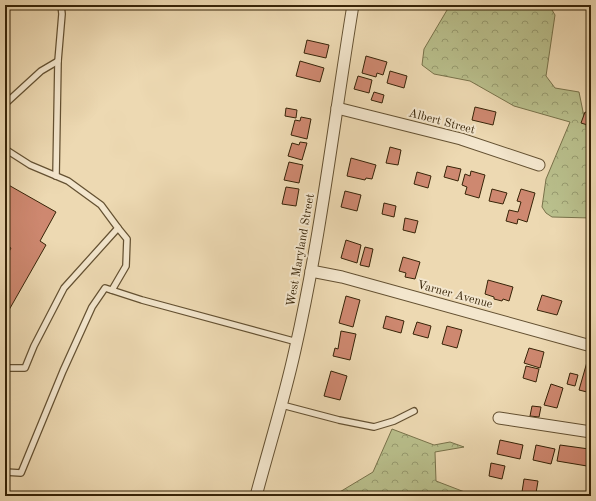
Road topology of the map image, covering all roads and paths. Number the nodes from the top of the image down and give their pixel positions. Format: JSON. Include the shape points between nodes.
{"nodes":[{"id":1,"x":61,"y":5,"type":"edge"},
{"id":2,"x":353,"y":5,"type":"edge"},
{"id":3,"x":58,"y":60,"type":"junction"},
{"id":4,"x":5,"y":104,"type":"edge"},
{"id":5,"x":337,"y":108,"type":"junction"},
{"id":6,"x":5,"y":150,"type":"edge"},
{"id":7,"x":540,"y":165,"type":"dead end"},
{"id":8,"x":56,"y":176,"type":"junction"},
{"id":9,"x":118,"y":228,"type":"junction"},
{"id":10,"x":311,"y":271,"type":"junction"},
{"id":11,"x":112,"y":290,"type":"junction"},
{"id":12,"x":297,"y":342,"type":"junction"},
{"id":13,"x":591,"y":346,"type":"edge"},
{"id":14,"x":5,"y":368,"type":"edge"},
{"id":15,"x":282,"y":405,"type":"junction"},
{"id":16,"x":414,"y":411,"type":"dead end"},
{"id":17,"x":499,"y":418,"type":"dead end"},
{"id":18,"x":591,"y":432,"type":"edge"},
{"id":19,"x":5,"y":472,"type":"edge"},
{"id":20,"x":256,"y":496,"type":"edge"}],
"edges":[{"from":1,"to":3,"type":"lane"},
{"from":2,"to":5,"type":"street","name":"West Maryland Street"},
{"from":3,"to":4,"type":"lane","via":[[41,71]]},
{"from":3,"to":8,"type":"lane"},
{"from":5,"to":7,"type":"street","name":"Albert Street","via":[[461,139]]},
{"from":5,"to":10,"type":"street","name":"West Maryland Street"},
{"from":6,"to":8,"type":"lane","via":[[30,165]]},
{"from":8,"to":9,"type":"lane","via":[[68,181],[101,205]]},
{"from":9,"to":11,"type":"lane","via":[[127,239],[126,266]]},
{"from":9,"to":14,"type":"lane","via":[[64,288],[25,368]]},
{"from":10,"to":12,"type":"street","name":"West Maryland Street"},
{"from":10,"to":13,"type":"street","name":"Varner Avenue","via":[[357,281]]},
{"from":11,"to":12,"type":"lane"},
{"from":11,"to":19,"type":"lane","via":[[105,288],[92,307],[21,473]]},
{"from":12,"to":15,"type":"street","name":"West Maryland Street"},
{"from":15,"to":16,"type":"lane","via":[[374,427]]},
{"from":15,"to":20,"type":"street","name":"West Maryland Street"},
{"from":17,"to":18,"type":"street"}]}
